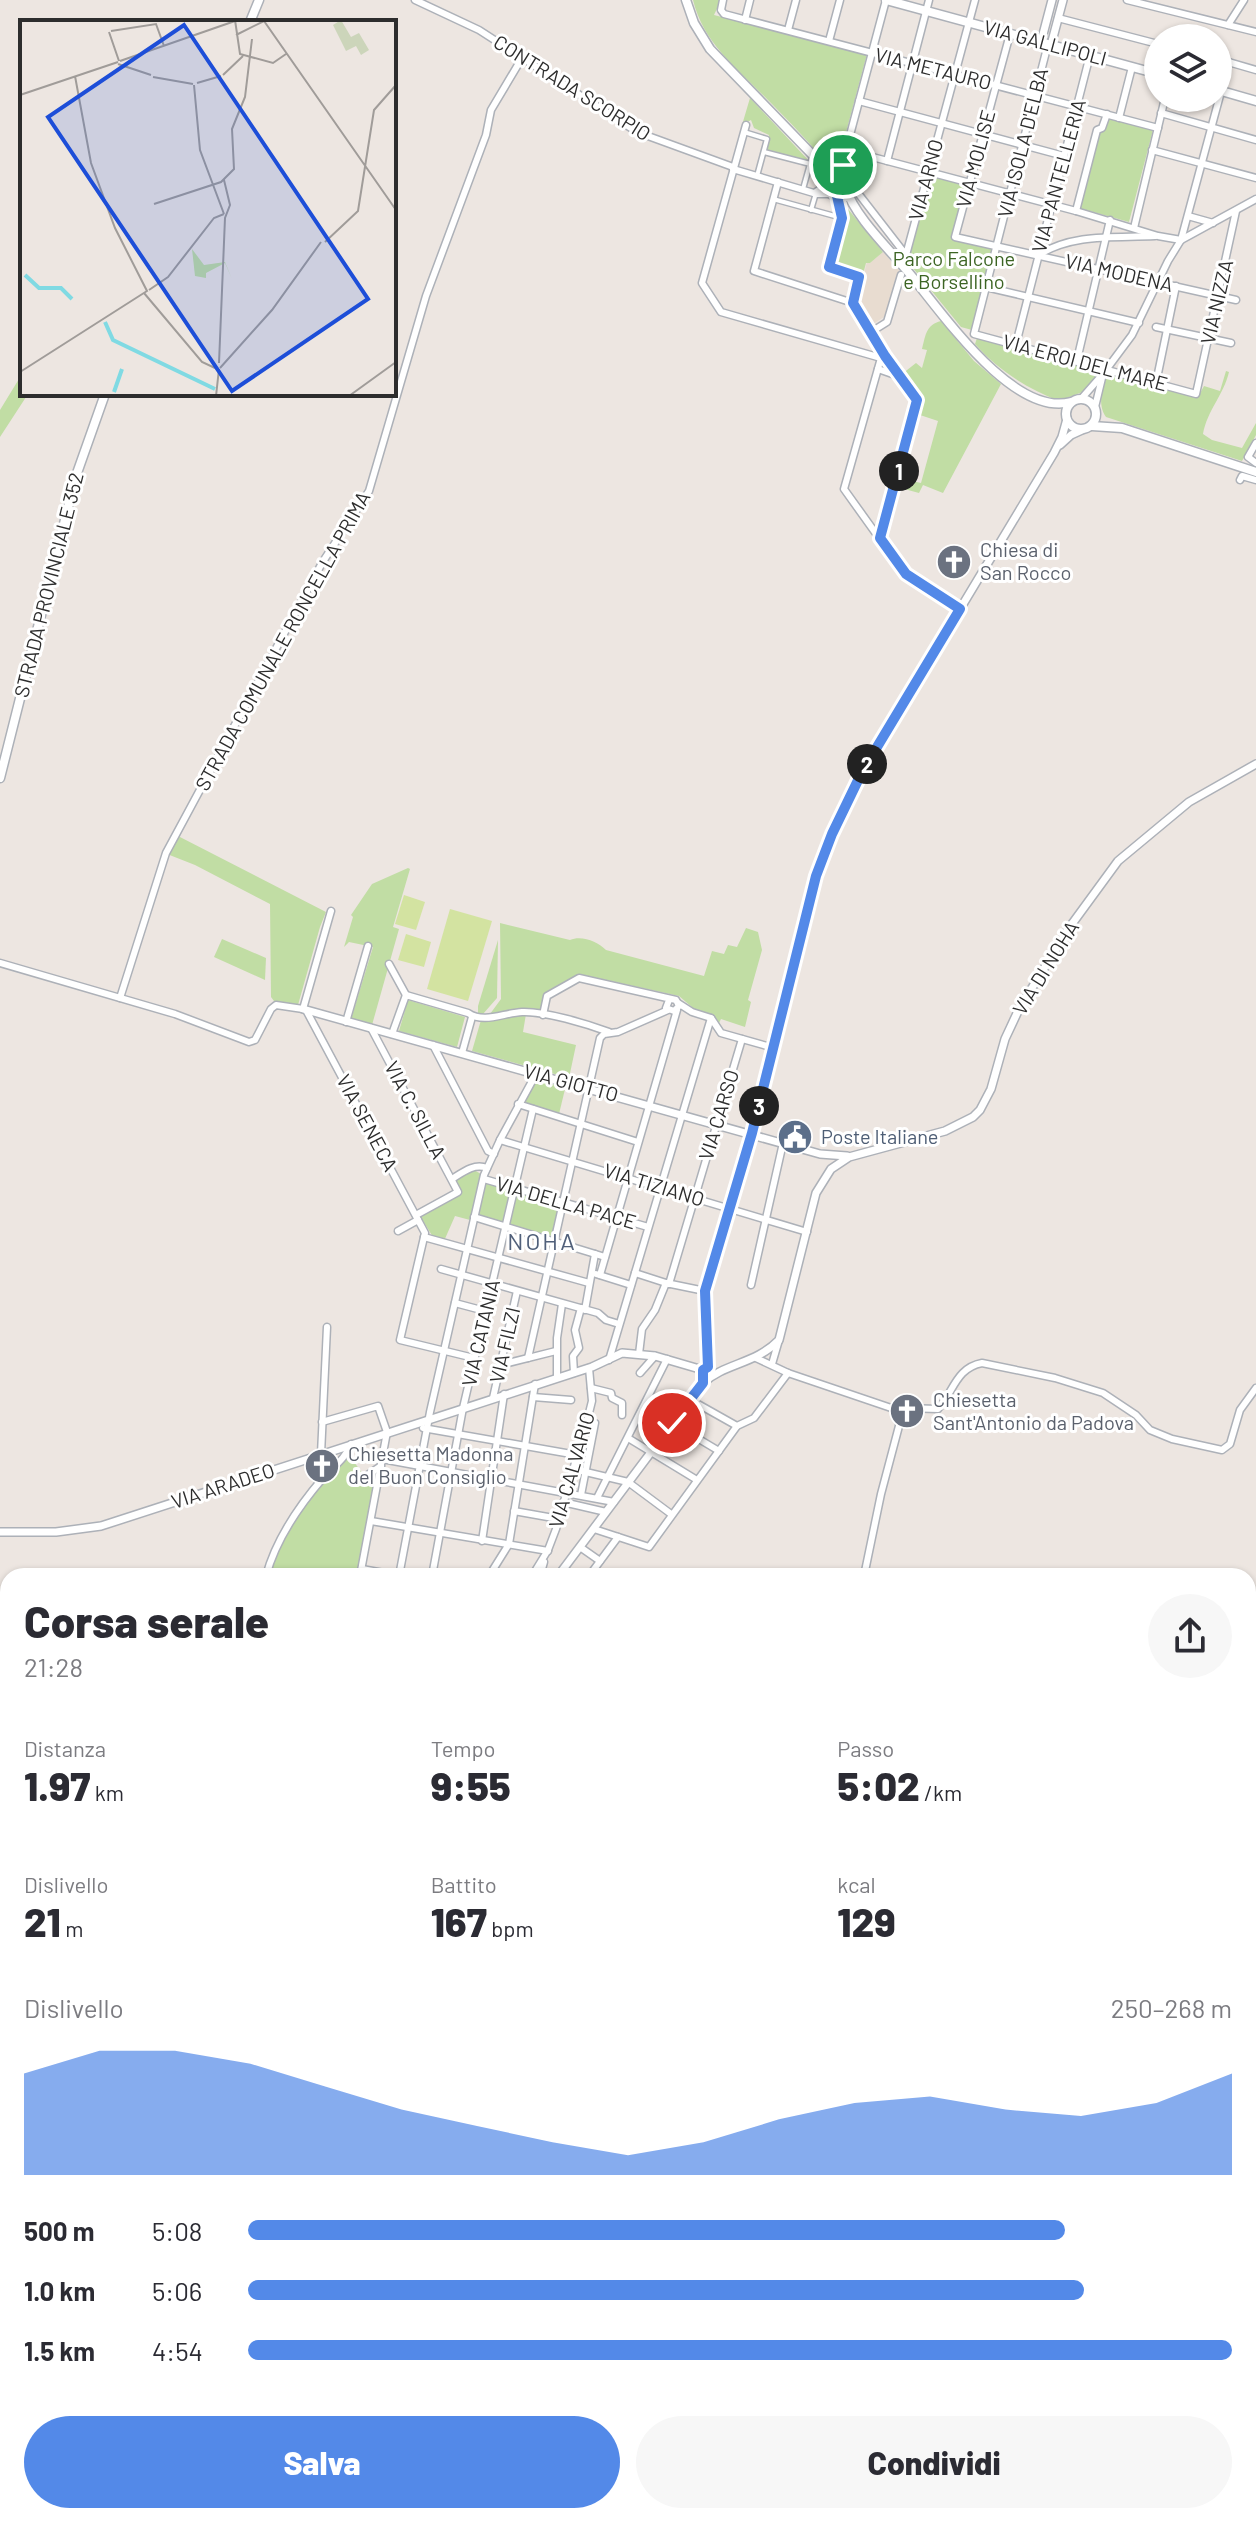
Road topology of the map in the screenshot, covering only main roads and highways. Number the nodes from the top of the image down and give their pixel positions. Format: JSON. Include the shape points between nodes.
{"nodes":[{"id":1,"x":259,"y":0,"type":"edge"},
{"id":2,"x":886,"y":0,"type":"edge"},
{"id":3,"x":686,"y":1,"type":"edge"},
{"id":4,"x":251,"y":20,"type":"edge"},
{"id":5,"x":1144,"y":70,"type":"edge"},
{"id":6,"x":1232,"y":95,"type":"edge"},
{"id":7,"x":1256,"y":101,"type":"edge"},
{"id":8,"x":833,"y":179,"type":"junction"},
{"id":9,"x":850,"y":188,"type":"junction"},
{"id":10,"x":836,"y":195,"type":"junction"},
{"id":11,"x":865,"y":220,"type":"junction"},
{"id":12,"x":104,"y":396,"type":"edge"},
{"id":13,"x":1042,"y":400,"type":"junction"},
{"id":14,"x":1071,"y":402,"type":"junction"},
{"id":15,"x":1096,"y":410,"type":"junction"},
{"id":16,"x":1066,"y":416,"type":"junction"},
{"id":17,"x":1092,"y":426,"type":"junction"},
{"id":18,"x":1122,"y":428,"type":"junction"},
{"id":19,"x":1256,"y":472,"type":"edge"},
{"id":20,"x":0,"y":778,"type":"edge"}],
"edges":[{"from":1,"to":4,"type":"main road"},
{"from":2,"to":5,"type":"main road","name":"VIA GALLIPOLI"},
{"from":3,"to":8,"type":"main road","via":[[710,49]]},
{"from":6,"to":7,"type":"main road"},
{"from":8,"to":9,"type":"main road"},
{"from":8,"to":10,"type":"main road"},
{"from":9,"to":10,"type":"main road"},
{"from":9,"to":11,"type":"main road"},
{"from":10,"to":11,"type":"main road"},
{"from":11,"to":13,"type":"main road","via":[[979,358]]},
{"from":12,"to":20,"type":"main road","name":"STRADA PROVINCIALE 352","via":[[76,476]]},
{"from":13,"to":14,"type":"main road"},
{"from":13,"to":16,"type":"main road"},
{"from":14,"to":15,"type":"main road","via":[[1089,401]]},
{"from":14,"to":16,"type":"main road"},
{"from":15,"to":17,"type":"main road"},
{"from":15,"to":18,"type":"main road","via":[[1103,420]]},
{"from":16,"to":17,"type":"main road","via":[[1082,430]]},
{"from":17,"to":18,"type":"main road"},
{"from":18,"to":19,"type":"main road"}]}
